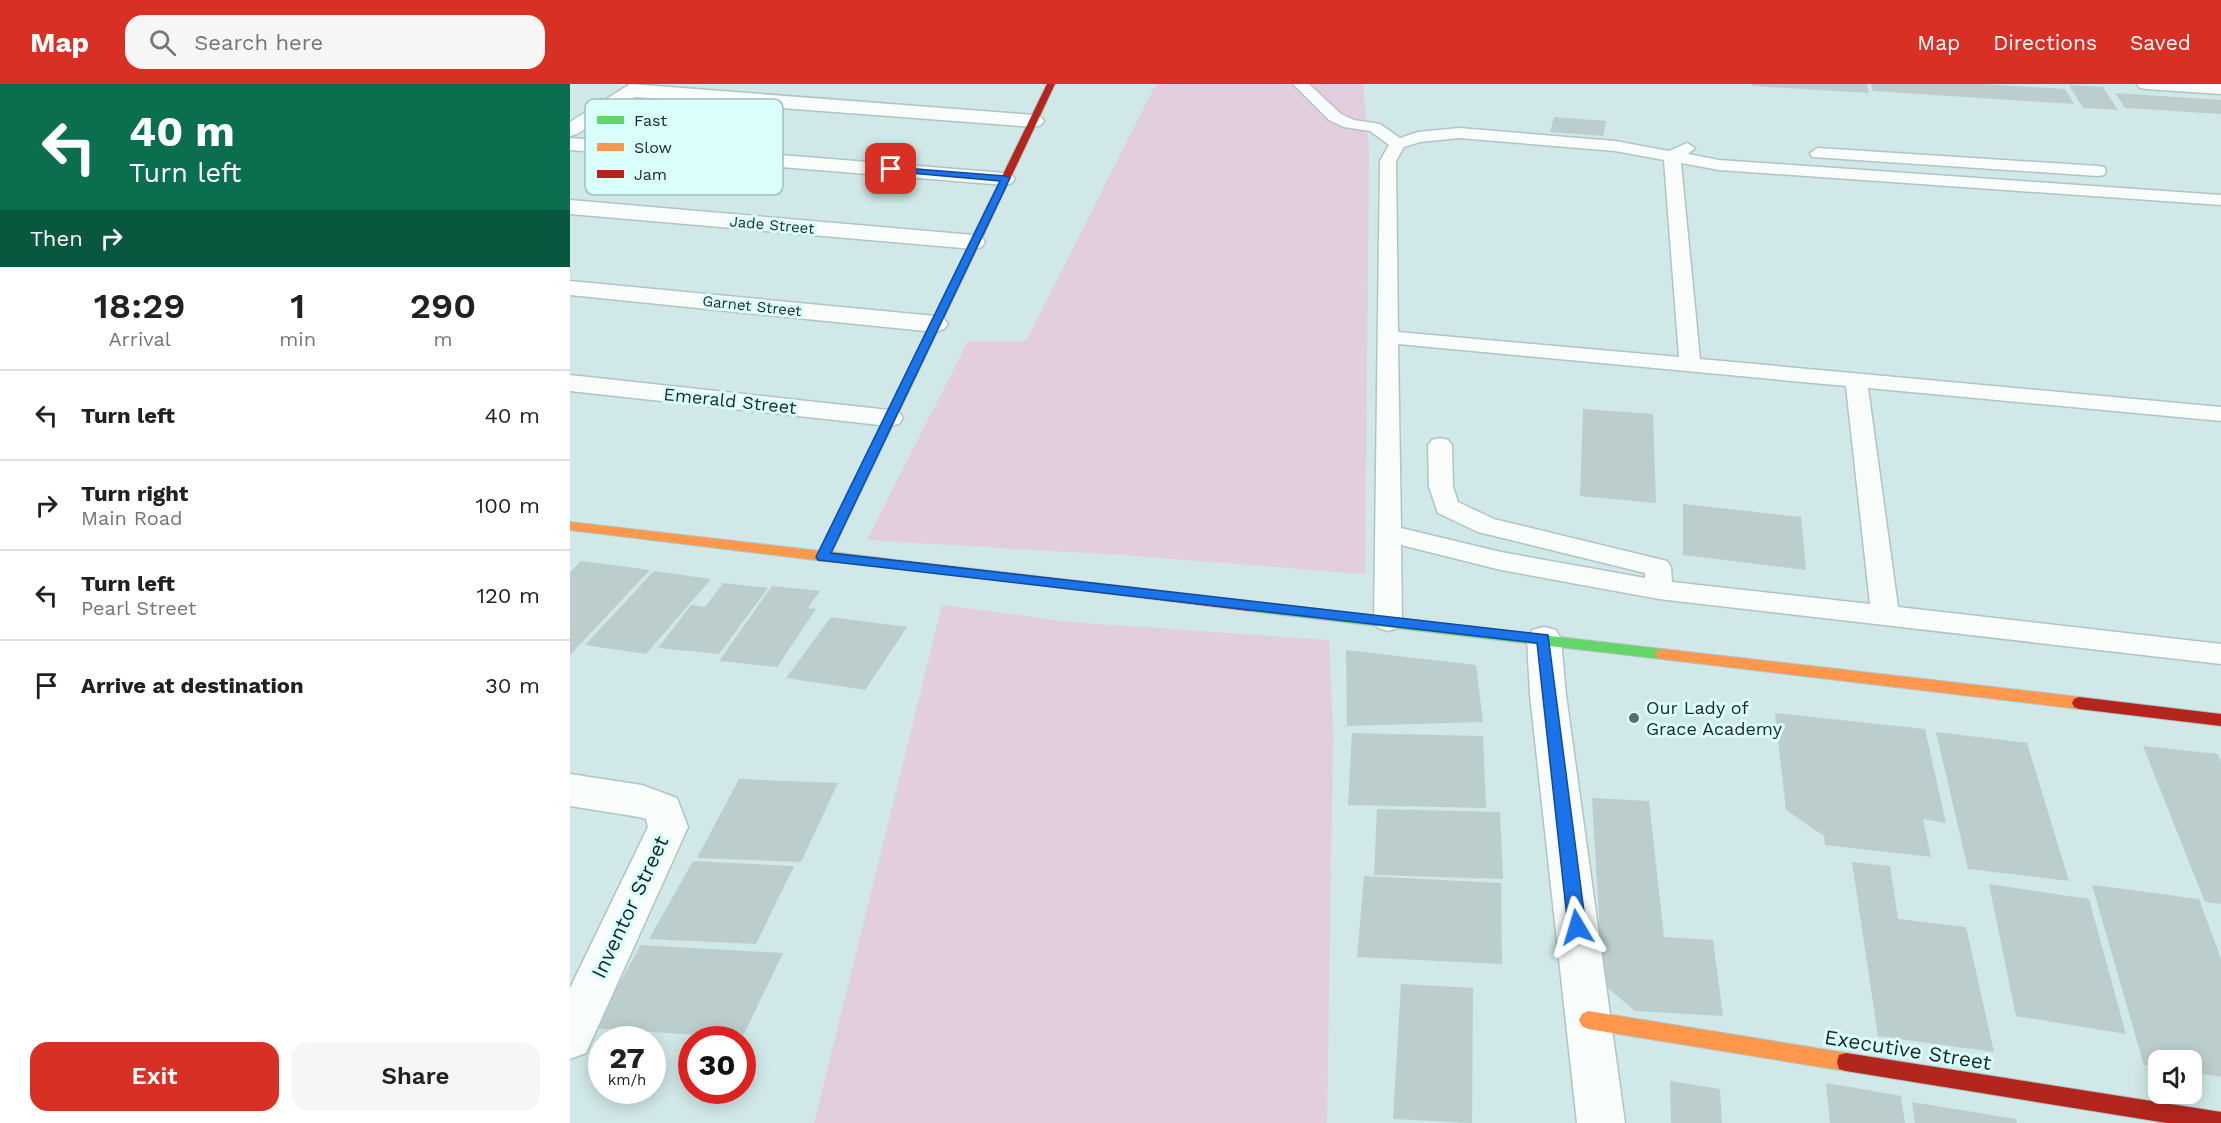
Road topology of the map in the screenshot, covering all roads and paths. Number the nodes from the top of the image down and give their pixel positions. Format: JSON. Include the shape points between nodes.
{"nodes":[{"id":1,"x":1051,"y":84,"type":"edge"},
{"id":2,"x":1300,"y":84,"type":"edge"},
{"id":3,"x":2146,"y":84,"type":"edge"},
{"id":4,"x":638,"y":87,"type":"edge"},
{"id":5,"x":2221,"y":88,"type":"edge"},
{"id":6,"x":619,"y":99,"type":"edge"},
{"id":7,"x":778,"y":99,"type":"edge"},
{"id":8,"x":783,"y":99,"type":"edge"},
{"id":9,"x":585,"y":121,"type":"edge"},
{"id":10,"x":1034,"y":121,"type":"junction"},
{"id":11,"x":570,"y":130,"type":"edge"},
{"id":12,"x":570,"y":144,"type":"edge"},
{"id":13,"x":1398,"y":144,"type":"junction"},
{"id":14,"x":585,"y":145,"type":"edge"},
{"id":15,"x":1728,"y":148,"type":"dead end"},
{"id":16,"x":1795,"y":152,"type":"dead end"},
{"id":17,"x":1672,"y":156,"type":"junction"},
{"id":18,"x":783,"y":161,"type":"edge"},
{"id":19,"x":2098,"y":171,"type":"dead end"},
{"id":20,"x":1005,"y":178,"type":"junction"},
{"id":21,"x":2221,"y":200,"type":"edge"},
{"id":22,"x":570,"y":207,"type":"edge"},
{"id":23,"x":974,"y":242,"type":"junction"},
{"id":24,"x":570,"y":288,"type":"edge"},
{"id":25,"x":935,"y":324,"type":"junction"},
{"id":26,"x":1388,"y":337,"type":"junction"},
{"id":27,"x":1690,"y":365,"type":"junction"},
{"id":28,"x":1856,"y":380,"type":"junction"},
{"id":29,"x":570,"y":383,"type":"edge"},
{"id":30,"x":2221,"y":414,"type":"edge"},
{"id":31,"x":889,"y":418,"type":"junction"},
{"id":32,"x":1440,"y":445,"type":"dead end"},
{"id":33,"x":570,"y":526,"type":"edge"},
{"id":34,"x":1389,"y":534,"type":"junction"},
{"id":35,"x":823,"y":557,"type":"junction"},
{"id":36,"x":1659,"y":590,"type":"junction"},
{"id":37,"x":1885,"y":615,"type":"junction"},
{"id":38,"x":1388,"y":621,"type":"junction"},
{"id":39,"x":1544,"y":639,"type":"junction"},
{"id":40,"x":2221,"y":654,"type":"edge"},
{"id":41,"x":2221,"y":720,"type":"edge"},
{"id":42,"x":570,"y":790,"type":"edge"},
{"id":43,"x":1588,"y":1020,"type":"junction"},
{"id":44,"x":570,"y":1037,"type":"edge"},
{"id":45,"x":2221,"y":1122,"type":"edge"},
{"id":46,"x":1601,"y":1123,"type":"edge"}],
"edges":[{"from":1,"to":10,"type":"street"},
{"from":2,"to":13,"type":"lane","via":[[1335,117],[1350,124],[1374,127]]},
{"from":3,"to":5,"type":"street"},
{"from":4,"to":6,"type":"street"},
{"from":4,"to":7,"type":"street"},
{"from":8,"to":10,"type":"street"},
{"from":9,"to":11,"type":"street"},
{"from":10,"to":20,"type":"street"},
{"from":12,"to":14,"type":"street"},
{"from":13,"to":17,"type":"lane","via":[[1418,137],[1459,134],[1614,146]]},
{"from":13,"to":26,"type":"lane","via":[[1388,161]]},
{"from":15,"to":17,"type":"lane","via":[[1688,148]]},
{"from":16,"to":19,"type":"lane"},
{"from":17,"to":21,"type":"lane","via":[[1719,165]]},
{"from":17,"to":27,"type":"lane"},
{"from":18,"to":20,"type":"street"},
{"from":20,"to":23,"type":"street"},
{"from":22,"to":23,"type":"street","name":"Jade Street"},
{"from":23,"to":25,"type":"street"},
{"from":24,"to":25,"type":"street","name":"Garnet Street"},
{"from":25,"to":31,"type":"street"},
{"from":26,"to":27,"type":"lane"},
{"from":26,"to":34,"type":"lane"},
{"from":27,"to":28,"type":"lane"},
{"from":28,"to":30,"type":"lane"},
{"from":28,"to":37,"type":"lane"},
{"from":29,"to":31,"type":"street","name":"Emerald Street"},
{"from":31,"to":35,"type":"street"},
{"from":32,"to":36,"type":"lane","via":[[1441,487],[1447,507],[1487,526],[1658,567]]},
{"from":33,"to":35,"type":"street"},
{"from":34,"to":36,"type":"lane","via":[[1502,561]]},
{"from":34,"to":38,"type":"lane"},
{"from":35,"to":38,"type":"street"},
{"from":36,"to":37,"type":"lane"},
{"from":37,"to":40,"type":"lane"},
{"from":38,"to":39,"type":"street"},
{"from":39,"to":41,"type":"street"},
{"from":39,"to":43,"type":"street"},
{"from":42,"to":44,"type":"street","name":"Inventor Street","via":[[642,801],[663,809],[668,827]]},
{"from":43,"to":45,"type":"street","name":"Executive Street"},
{"from":43,"to":46,"type":"street"}]}
